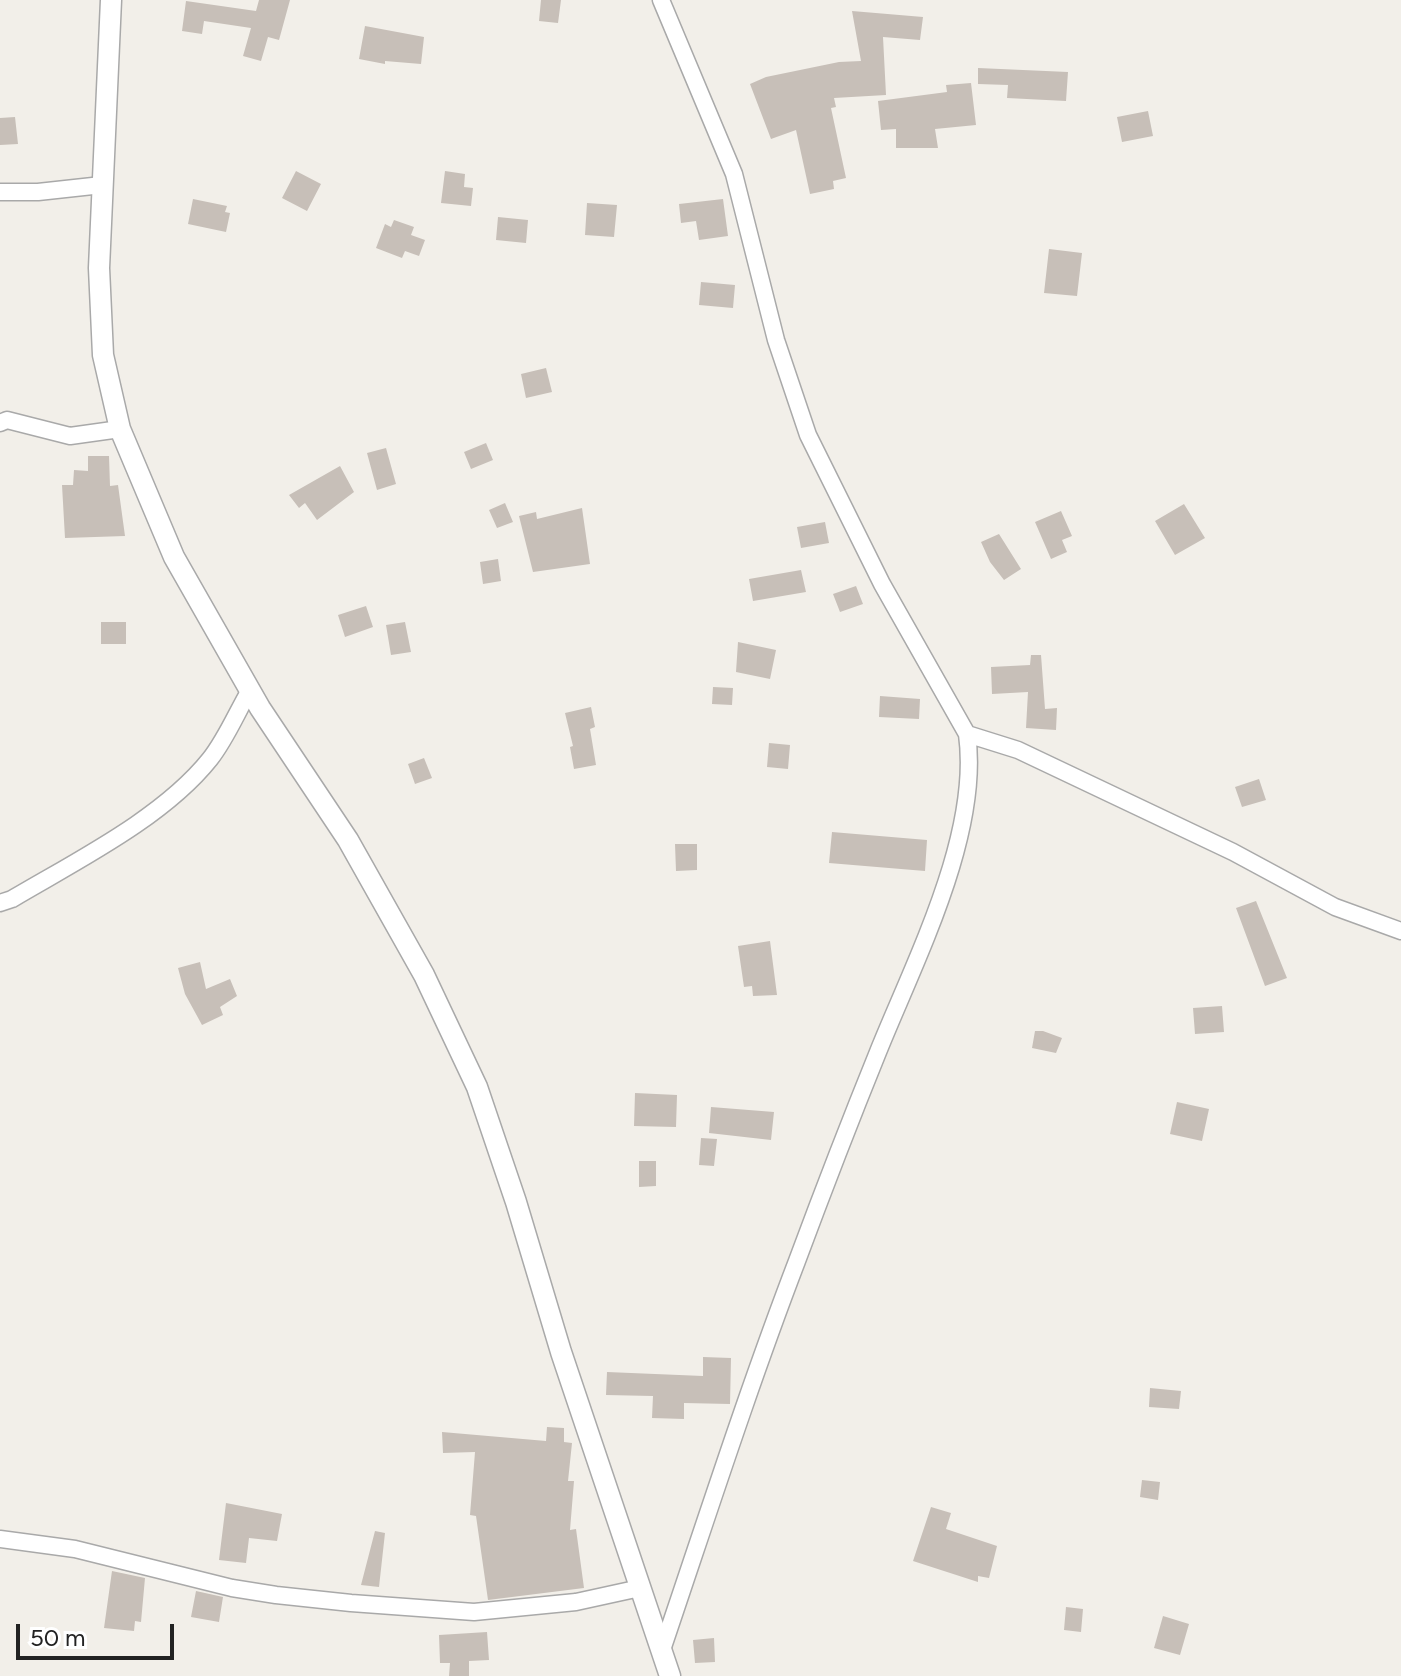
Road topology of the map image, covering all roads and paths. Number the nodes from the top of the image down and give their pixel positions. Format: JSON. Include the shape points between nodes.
{"nodes":[{"id":1,"x":111,"y":0,"type":"edge"},
{"id":2,"x":661,"y":0,"type":"edge"},
{"id":3,"x":102,"y":185,"type":"junction"},
{"id":4,"x":0,"y":192,"type":"edge"},
{"id":5,"x":0,"y":423,"type":"edge"},
{"id":6,"x":120,"y":429,"type":"junction"},
{"id":7,"x":250,"y":690,"type":"junction"},
{"id":8,"x":967,"y":734,"type":"junction"},
{"id":9,"x":0,"y":903,"type":"edge"},
{"id":10,"x":1401,"y":931,"type":"edge"},
{"id":11,"x":0,"y":1539,"type":"edge"},
{"id":12,"x":640,"y":1588,"type":"junction"},
{"id":13,"x":662,"y":1650,"type":"junction"},
{"id":14,"x":670,"y":1676,"type":"edge"}],
"edges":[{"from":1,"to":3,"type":"street"},
{"from":2,"to":8,"type":"street","via":[[734,174],[776,340],[808,435],[882,584]]},
{"from":3,"to":4,"type":"street"},
{"from":3,"to":6,"type":"street","via":[[103,355]]},
{"from":5,"to":6,"type":"street","via":[[7,420],[70,436]]},
{"from":6,"to":7,"type":"street","via":[[174,557]]},
{"from":7,"to":9,"type":"street","via":[[212,757],[179,790],[115,838]]},
{"from":7,"to":12,"type":"street","via":[[355,854],[424,975],[477,1087]]},
{"from":8,"to":10,"type":"street","via":[[1018,750],[1233,852],[1335,907]]},
{"from":8,"to":13,"type":"street","via":[[971,762],[960,831],[942,894],[763,1349]]},
{"from":11,"to":12,"type":"street","via":[[75,1549],[232,1588],[351,1603],[474,1612],[576,1602]]},
{"from":12,"to":13,"type":"street"},
{"from":13,"to":14,"type":"street"}]}
